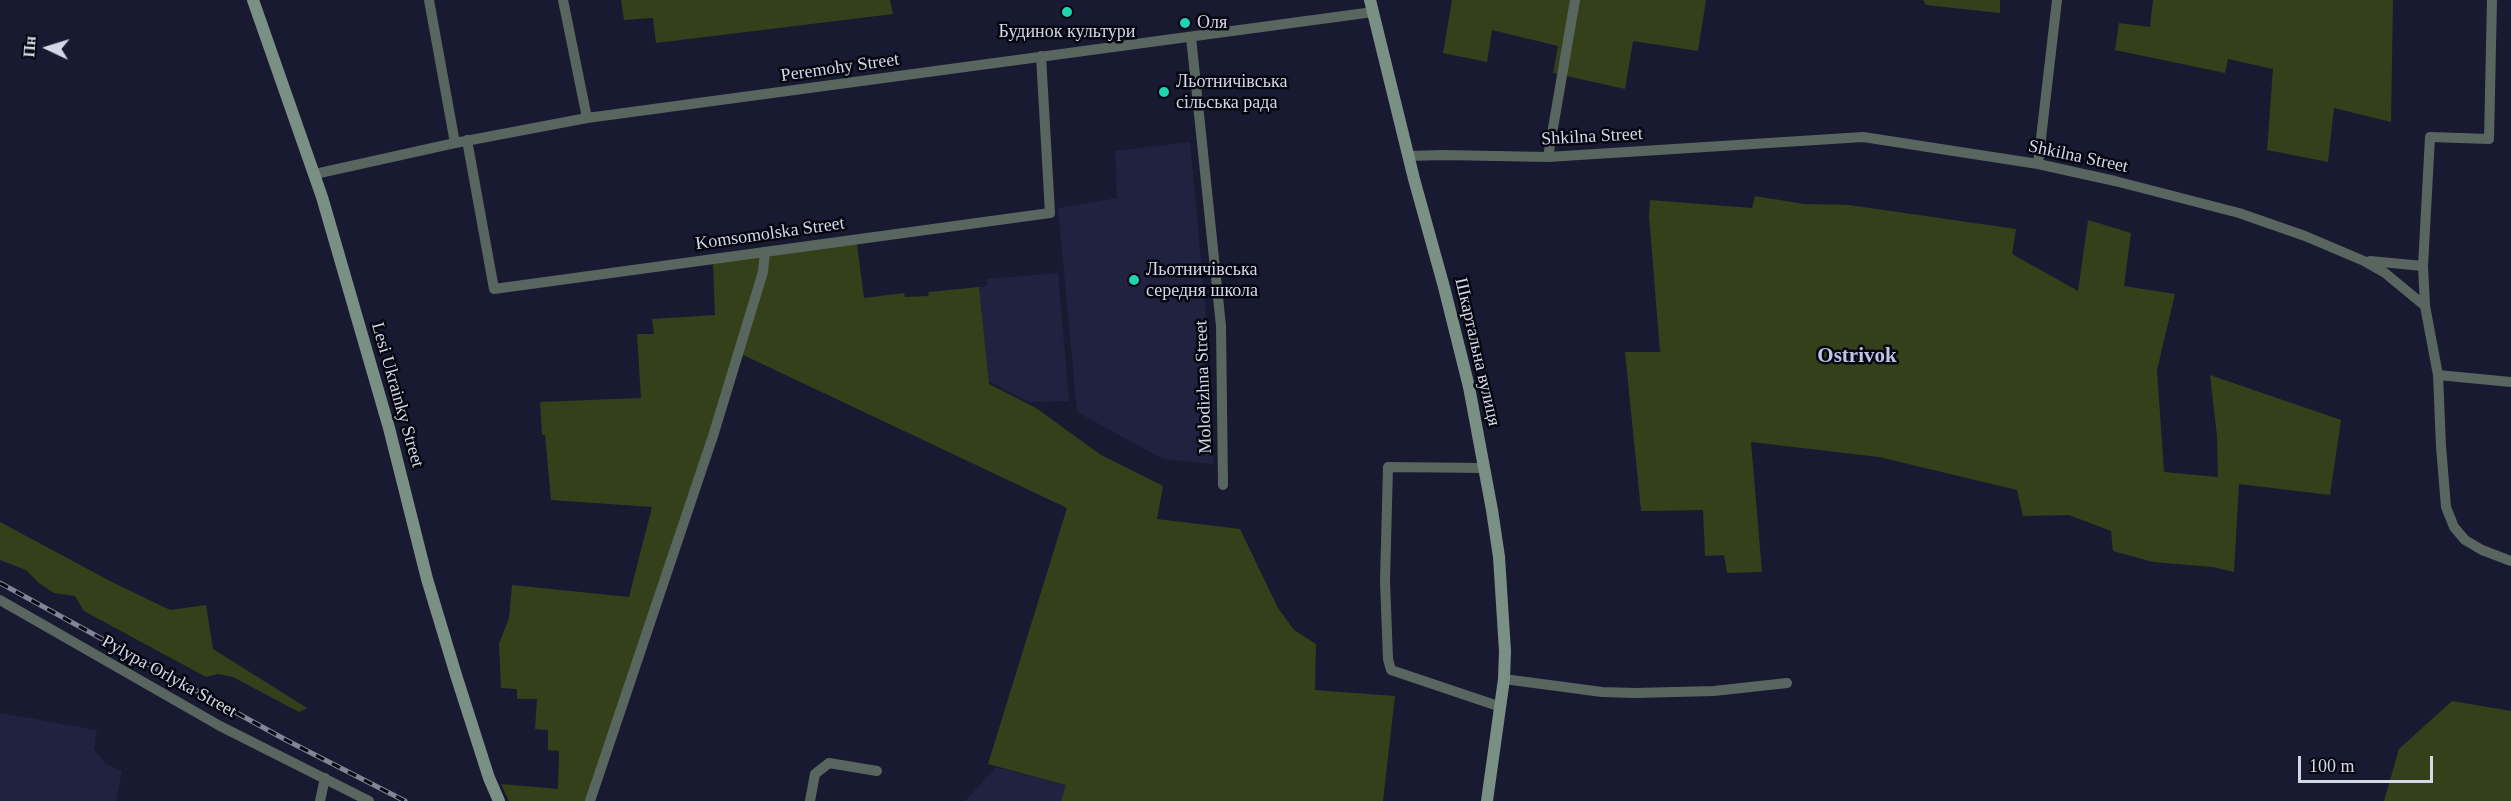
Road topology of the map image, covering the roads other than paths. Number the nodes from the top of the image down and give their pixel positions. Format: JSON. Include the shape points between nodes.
{"nodes":[{"id":1,"x":253,"y":0,"type":"edge"},
{"id":2,"x":429,"y":0,"type":"edge"},
{"id":3,"x":563,"y":0,"type":"edge"},
{"id":4,"x":1575,"y":0,"type":"edge"},
{"id":5,"x":2057,"y":0,"type":"edge"},
{"id":6,"x":2492,"y":0,"type":"edge"},
{"id":7,"x":1371,"y":6,"type":"edge"},
{"id":8,"x":1191,"y":37,"type":"junction"},
{"id":9,"x":1041,"y":57,"type":"junction"},
{"id":10,"x":587,"y":118,"type":"junction"},
{"id":11,"x":467,"y":140,"type":"junction"},
{"id":12,"x":455,"y":142,"type":"junction"},
{"id":13,"x":1408,"y":156,"type":"junction"},
{"id":14,"x":1548,"y":157,"type":"junction"},
{"id":15,"x":2038,"y":165,"type":"junction"},
{"id":16,"x":315,"y":174,"type":"junction"},
{"id":17,"x":765,"y":252,"type":"junction"},
{"id":18,"x":2364,"y":261,"type":"junction"},
{"id":19,"x":2423,"y":266,"type":"junction"},
{"id":20,"x":2425,"y":306,"type":"junction"},
{"id":21,"x":2438,"y":375,"type":"junction"},
{"id":22,"x":2511,"y":382,"type":"edge"},
{"id":23,"x":1484,"y":468,"type":"junction"},
{"id":24,"x":1223,"y":486,"type":"dead end"},
{"id":25,"x":2511,"y":561,"type":"edge"},
{"id":26,"x":0,"y":600,"type":"edge"},
{"id":27,"x":1504,"y":679,"type":"junction"},
{"id":28,"x":1787,"y":683,"type":"dead end"},
{"id":29,"x":1501,"y":707,"type":"junction"},
{"id":30,"x":877,"y":771,"type":"dead end"},
{"id":31,"x":325,"y":778,"type":"junction"},
{"id":32,"x":320,"y":801,"type":"edge"},
{"id":33,"x":369,"y":801,"type":"edge"},
{"id":34,"x":499,"y":801,"type":"edge"},
{"id":35,"x":590,"y":801,"type":"edge"},
{"id":36,"x":810,"y":801,"type":"edge"},
{"id":37,"x":1487,"y":801,"type":"edge"}],
"edges":[{"from":1,"to":16,"type":"street","name":"Lesi Ukrainky Street"},
{"from":2,"to":12,"type":"street"},
{"from":3,"to":10,"type":"street"},
{"from":4,"to":14,"type":"street"},
{"from":5,"to":15,"type":"street"},
{"from":6,"to":19,"type":"street","via":[[2489,139],[2430,137]]},
{"from":7,"to":8,"type":"street","name":"Peremohy Street"},
{"from":7,"to":13,"type":"street","name":"Шкартальна вулиця"},
{"from":8,"to":9,"type":"street","name":"Peremohy Street"},
{"from":8,"to":24,"type":"street","name":"Molodizhna Street","via":[[1221,326]]},
{"from":9,"to":10,"type":"street","name":"Peremohy Street"},
{"from":9,"to":17,"type":"street","name":"Komsomolska Street","via":[[1050,213]]},
{"from":10,"to":11,"type":"street","name":"Peremohy Street"},
{"from":11,"to":12,"type":"street","name":"Peremohy Street"},
{"from":11,"to":17,"type":"street","name":"Komsomolska Street","via":[[494,289]]},
{"from":12,"to":16,"type":"street","name":"Peremohy Street"},
{"from":13,"to":14,"type":"street","name":"Shkilna Street"},
{"from":13,"to":23,"type":"street","name":"Шкартальна вулиця","via":[[1469,387]]},
{"from":14,"to":15,"type":"street","name":"Shkilna Street","via":[[1863,137]]},
{"from":15,"to":18,"type":"street","name":"Shkilna Street","via":[[2239,213]]},
{"from":16,"to":34,"type":"street","name":"Lesi Ukrainky Street","via":[[389,428],[427,579]]},
{"from":17,"to":35,"type":"street","via":[[763,272],[716,425]]},
{"from":18,"to":19,"type":"street"},
{"from":18,"to":20,"type":"street","name":"Shkilna Street"},
{"from":19,"to":20,"type":"street"},
{"from":20,"to":21,"type":"street"},
{"from":21,"to":22,"type":"street"},
{"from":21,"to":25,"type":"street","via":[[2446,507],[2454,527],[2465,540]]},
{"from":23,"to":27,"type":"street","name":"Шкартальна вулиця","via":[[1499,557]]},
{"from":23,"to":29,"type":"street","via":[[1388,467],[1388,659],[1391,670]]},
{"from":26,"to":31,"type":"street","name":"Pylypa Orlyka Street","via":[[220,726]]},
{"from":27,"to":28,"type":"street","via":[[1635,693],[1714,691]]},
{"from":27,"to":29,"type":"street","name":"Шкартальна вулиця"},
{"from":29,"to":37,"type":"street","name":"Шкартальна вулиця"},
{"from":30,"to":36,"type":"street","via":[[829,764],[815,774]]},
{"from":31,"to":32,"type":"street"},
{"from":31,"to":33,"type":"street","name":"Pylypa Orlyka Street"}]}
